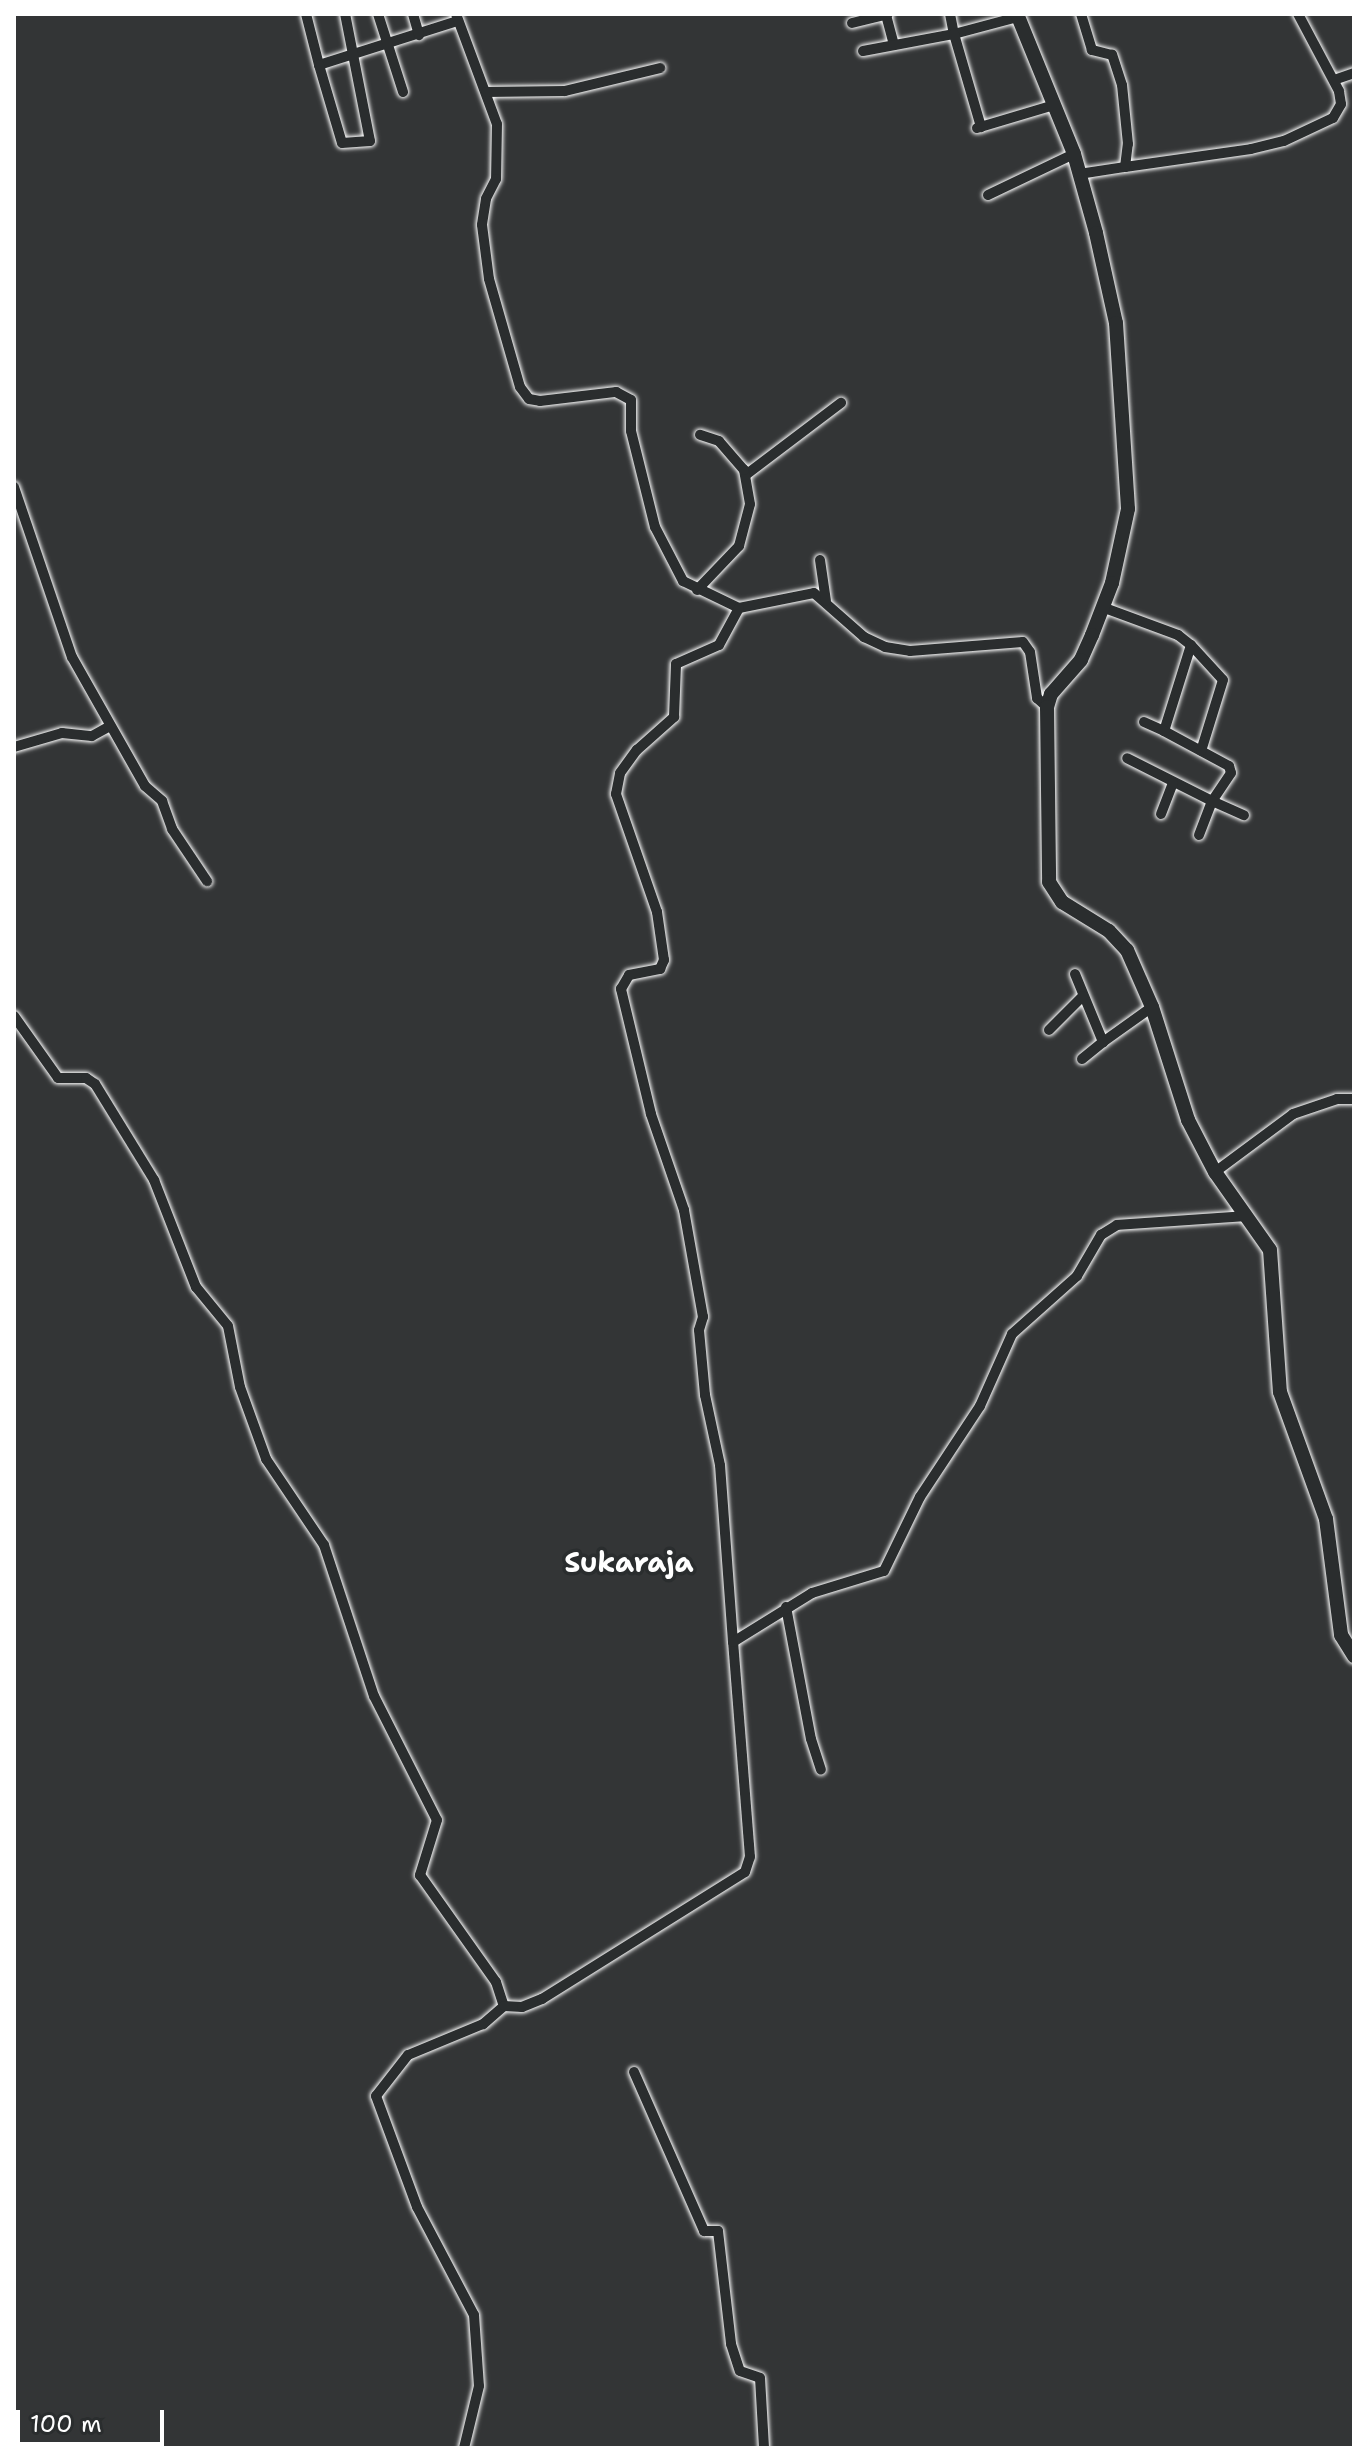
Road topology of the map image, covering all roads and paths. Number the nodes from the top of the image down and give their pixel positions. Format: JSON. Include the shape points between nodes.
{"nodes":[{"id":1,"x":306,"y":14,"type":"edge"},
{"id":2,"x":345,"y":14,"type":"edge"},
{"id":3,"x":378,"y":14,"type":"edge"},
{"id":4,"x":413,"y":14,"type":"edge"},
{"id":5,"x":887,"y":14,"type":"edge"},
{"id":6,"x":950,"y":14,"type":"edge"},
{"id":7,"x":1081,"y":14,"type":"edge"},
{"id":8,"x":1298,"y":14,"type":"edge"},
{"id":9,"x":1018,"y":15,"type":"edge"},
{"id":10,"x":457,"y":18,"type":"edge"},
{"id":11,"x":852,"y":23,"type":"dead end"},
{"id":12,"x":954,"y":34,"type":"junction"},
{"id":13,"x":419,"y":35,"type":"junction"},
{"id":14,"x":894,"y":45,"type":"junction"},
{"id":15,"x":388,"y":46,"type":"junction"},
{"id":16,"x":863,"y":51,"type":"dead end"},
{"id":17,"x":356,"y":55,"type":"junction"},
{"id":18,"x":319,"y":65,"type":"junction"},
{"id":19,"x":660,"y":68,"type":"dead end"},
{"id":20,"x":1352,"y":74,"type":"edge"},
{"id":21,"x":1335,"y":79,"type":"junction"},
{"id":22,"x":403,"y":92,"type":"dead end"},
{"id":23,"x":486,"y":92,"type":"junction"},
{"id":24,"x":1051,"y":106,"type":"junction"},
{"id":25,"x":1074,"y":154,"type":"junction"},
{"id":26,"x":1125,"y":167,"type":"junction"},
{"id":27,"x":1079,"y":174,"type":"junction"},
{"id":28,"x":988,"y":195,"type":"dead end"},
{"id":29,"x":841,"y":403,"type":"dead end"},
{"id":30,"x":700,"y":435,"type":"dead end"},
{"id":31,"x":747,"y":474,"type":"junction"},
{"id":32,"x":14,"y":487,"type":"edge"},
{"id":33,"x":820,"y":560,"type":"dead end"},
{"id":34,"x":697,"y":590,"type":"junction"},
{"id":35,"x":826,"y":601,"type":"junction"},
{"id":36,"x":1102,"y":607,"type":"junction"},
{"id":37,"x":739,"y":608,"type":"junction"},
{"id":38,"x":1191,"y":645,"type":"junction"},
{"id":39,"x":1047,"y":707,"type":"junction"},
{"id":40,"x":1144,"y":722,"type":"dead end"},
{"id":41,"x":110,"y":726,"type":"junction"},
{"id":42,"x":1164,"y":731,"type":"junction"},
{"id":43,"x":14,"y":747,"type":"edge"},
{"id":44,"x":1201,"y":751,"type":"junction"},
{"id":45,"x":1127,"y":758,"type":"dead end"},
{"id":46,"x":1173,"y":783,"type":"junction"},
{"id":47,"x":1212,"y":801,"type":"junction"},
{"id":48,"x":1161,"y":814,"type":"dead end"},
{"id":49,"x":1244,"y":815,"type":"dead end"},
{"id":50,"x":1199,"y":835,"type":"dead end"},
{"id":51,"x":207,"y":881,"type":"dead end"},
{"id":52,"x":1075,"y":974,"type":"dead end"},
{"id":53,"x":1083,"y":996,"type":"junction"},
{"id":54,"x":1152,"y":1007,"type":"junction"},
{"id":55,"x":14,"y":1016,"type":"edge"},
{"id":56,"x":1049,"y":1030,"type":"dead end"},
{"id":57,"x":1103,"y":1042,"type":"junction"},
{"id":58,"x":1082,"y":1059,"type":"dead end"},
{"id":59,"x":1354,"y":1099,"type":"edge"},
{"id":60,"x":1215,"y":1172,"type":"junction"},
{"id":61,"x":1246,"y":1216,"type":"junction"},
{"id":62,"x":786,"y":1607,"type":"junction"},
{"id":63,"x":733,"y":1642,"type":"junction"},
{"id":64,"x":1354,"y":1656,"type":"edge"},
{"id":65,"x":821,"y":1769,"type":"dead end"},
{"id":66,"x":504,"y":2006,"type":"junction"},
{"id":67,"x":634,"y":2072,"type":"dead end"},
{"id":68,"x":464,"y":2448,"type":"edge"},
{"id":69,"x":764,"y":2448,"type":"edge"}],
"edges":[{"from":1,"to":18,"type":"street"},
{"from":2,"to":17,"type":"street"},
{"from":3,"to":15,"type":"street"},
{"from":4,"to":13,"type":"street"},
{"from":5,"to":11,"type":"street"},
{"from":5,"to":14,"type":"street"},
{"from":6,"to":12,"type":"street"},
{"from":7,"to":26,"type":"street","via":[[1092,50],[1111,53],[1122,85]]},
{"from":8,"to":21,"type":"street"},
{"from":9,"to":12,"type":"street"},
{"from":9,"to":24,"type":"main road"},
{"from":10,"to":13,"type":"street"},
{"from":10,"to":23,"type":"street"},
{"from":12,"to":14,"type":"street"},
{"from":12,"to":24,"type":"street","via":[[978,128]]},
{"from":13,"to":15,"type":"street"},
{"from":14,"to":16,"type":"street"},
{"from":15,"to":17,"type":"street"},
{"from":15,"to":22,"type":"street"},
{"from":17,"to":18,"type":"street"},
{"from":17,"to":18,"type":"street","via":[[372,138],[368,142],[342,143]]},
{"from":19,"to":23,"type":"street","via":[[565,91]]},
{"from":20,"to":21,"type":"street"},
{"from":21,"to":26,"type":"street","via":[[1339,112],[1284,141]]},
{"from":23,"to":34,"type":"street","via":[[497,124],[498,161],[482,225],[489,279],[520,387],[529,399],[540,401],[616,392],[631,400],[631,431],[655,527],[683,581]]},
{"from":24,"to":25,"type":"main road"},
{"from":25,"to":27,"type":"main road"},
{"from":25,"to":28,"type":"street"},
{"from":26,"to":27,"type":"street"},
{"from":27,"to":36,"type":"main road","via":[[1116,323],[1123,423],[1126,533]]},
{"from":29,"to":31,"type":"street"},
{"from":30,"to":31,"type":"street","via":[[719,441]]},
{"from":31,"to":34,"type":"street","via":[[750,504],[743,539]]},
{"from":32,"to":41,"type":"street","via":[[56,621]]},
{"from":33,"to":35,"type":"street"},
{"from":34,"to":37,"type":"street"},
{"from":35,"to":37,"type":"street","via":[[814,593]]},
{"from":35,"to":39,"type":"street","via":[[864,637],[885,647],[910,651],[1023,642],[1030,652],[1037,698]]},
{"from":36,"to":38,"type":"street","via":[[1178,635]]},
{"from":36,"to":39,"type":"main road","via":[[1081,660],[1055,687]]},
{"from":37,"to":63,"type":"street","via":[[719,645],[676,664],[674,717],[637,750],[620,773],[616,794],[657,912],[664,960],[660,969],[624,978],[621,989],[651,1114],[684,1210],[703,1317],[699,1330],[705,1395],[720,1465]]},
{"from":38,"to":42,"type":"street"},
{"from":38,"to":44,"type":"street","via":[[1223,680]]},
{"from":39,"to":54,"type":"main road","via":[[1049,882],[1062,902],[1118,938]]},
{"from":40,"to":42,"type":"street"},
{"from":41,"to":43,"type":"street","via":[[92,736],[62,733]]},
{"from":41,"to":51,"type":"street"},
{"from":42,"to":44,"type":"street"},
{"from":44,"to":47,"type":"street","via":[[1231,769]]},
{"from":45,"to":46,"type":"street"},
{"from":46,"to":47,"type":"street"},
{"from":46,"to":48,"type":"street"},
{"from":47,"to":49,"type":"street"},
{"from":47,"to":50,"type":"street"},
{"from":52,"to":53,"type":"street"},
{"from":53,"to":56,"type":"street"},
{"from":53,"to":57,"type":"street"},
{"from":54,"to":57,"type":"street"},
{"from":54,"to":60,"type":"main road","via":[[1188,1120]]},
{"from":55,"to":66,"type":"street","via":[[58,1078],[86,1078],[95,1084],[154,1180],[196,1287],[228,1326],[240,1387],[266,1459],[324,1545],[374,1696],[437,1820],[420,1875],[496,1982]]},
{"from":57,"to":58,"type":"street"},
{"from":59,"to":60,"type":"street","via":[[1337,1099],[1293,1114]]},
{"from":60,"to":61,"type":"main road"},
{"from":61,"to":62,"type":"street","via":[[1108,1229],[1077,1276],[1017,1326],[980,1406],[920,1497],[884,1571],[812,1593]]},
{"from":61,"to":64,"type":"main road","via":[[1262,1234],[1273,1262],[1283,1404],[1326,1519],[1341,1635]]},
{"from":62,"to":63,"type":"street"},
{"from":62,"to":65,"type":"street"},
{"from":63,"to":66,"type":"street","via":[[750,1857],[745,1872],[542,1999],[522,2007]]},
{"from":66,"to":68,"type":"street","via":[[483,2024],[408,2055],[376,2096],[417,2207],[474,2315],[479,2386]]},
{"from":67,"to":69,"type":"street","via":[[704,2231],[718,2231],[731,2344],[742,2373],[760,2379]]}]}
